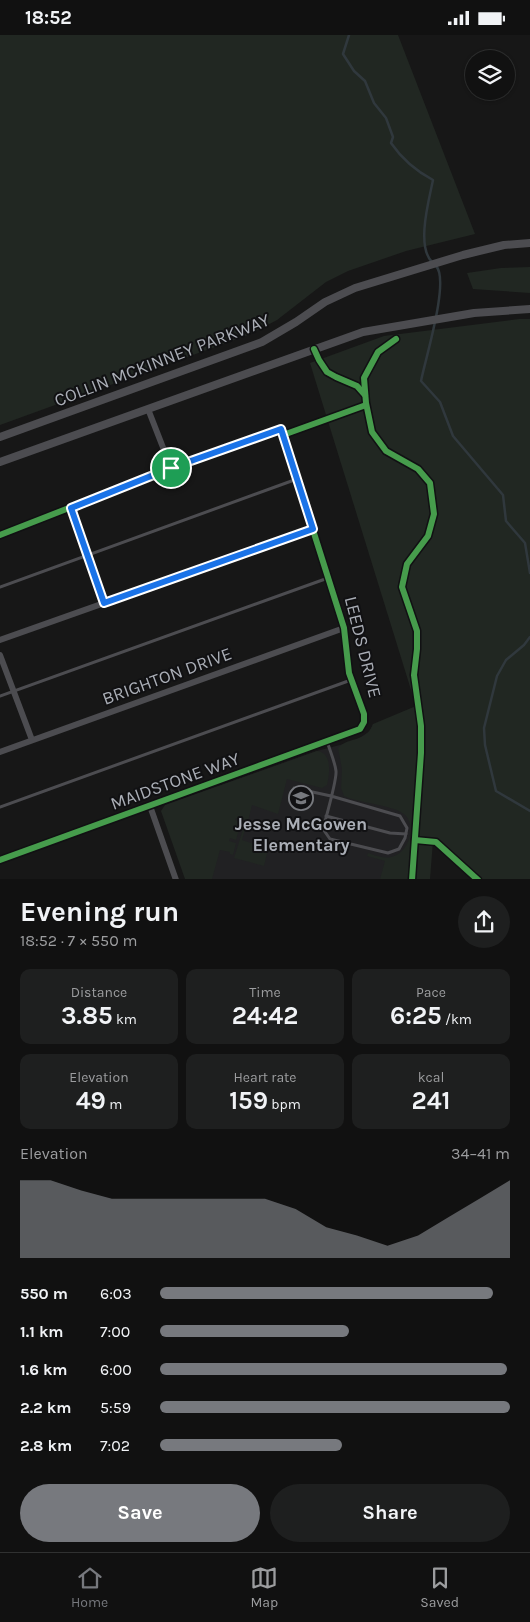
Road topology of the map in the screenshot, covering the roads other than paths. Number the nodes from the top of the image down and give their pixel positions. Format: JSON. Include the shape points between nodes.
{"nodes":[{"id":1,"x":530,"y":243,"type":"edge"},
{"id":2,"x":530,"y":309,"type":"edge"},
{"id":3,"x":148,"y":409,"type":"junction"},
{"id":4,"x":0,"y":437,"type":"edge"},
{"id":5,"x":0,"y":461,"type":"edge"},
{"id":6,"x":171,"y":468,"type":"junction"},
{"id":7,"x":297,"y":479,"type":"junction"},
{"id":8,"x":71,"y":508,"type":"junction"},
{"id":9,"x":313,"y":529,"type":"junction"},
{"id":10,"x":0,"y":535,"type":"edge"},
{"id":11,"x":87,"y":555,"type":"junction"},
{"id":12,"x":329,"y":578,"type":"junction"},
{"id":13,"x":0,"y":587,"type":"edge"},
{"id":14,"x":104,"y":603,"type":"junction"},
{"id":15,"x":344,"y":628,"type":"junction"},
{"id":16,"x":0,"y":640,"type":"edge"},
{"id":17,"x":0,"y":655,"type":"edge"},
{"id":18,"x":352,"y":679,"type":"junction"},
{"id":19,"x":14,"y":691,"type":"junction"},
{"id":20,"x":0,"y":696,"type":"edge"},
{"id":21,"x":360,"y":729,"type":"joint"},
{"id":22,"x":32,"y":740,"type":"junction"},
{"id":23,"x":327,"y":741,"type":"junction"},
{"id":24,"x":0,"y":752,"type":"edge"},
{"id":25,"x":294,"y":788,"type":"dead end"},
{"id":26,"x":331,"y":796,"type":"junction"},
{"id":27,"x":150,"y":806,"type":"junction"},
{"id":28,"x":0,"y":807,"type":"edge"},
{"id":29,"x":326,"y":815,"type":"junction"},
{"id":30,"x":406,"y":834,"type":"junction"},
{"id":31,"x":0,"y":860,"type":"edge"},
{"id":32,"x":176,"y":879,"type":"edge"}],
"edges":[{"from":1,"to":4,"type":"street","name":"COLLIN MCKINNEY PARKWAY","via":[[504,245],[463,255],[355,288],[325,302],[262,342]]},
{"from":2,"to":3,"type":"street","via":[[474,313],[385,327],[351,336]]},
{"from":3,"to":5,"type":"street"},
{"from":3,"to":6,"type":"street"},
{"from":6,"to":7,"type":"street","name":"LEEDS DRIVE","via":[[281,429]]},
{"from":6,"to":8,"type":"street"},
{"from":7,"to":9,"type":"street","name":"LEEDS DRIVE"},
{"from":7,"to":11,"type":"lane"},
{"from":8,"to":10,"type":"street"},
{"from":8,"to":11,"type":"street"},
{"from":9,"to":12,"type":"street","name":"LEEDS DRIVE"},
{"from":9,"to":14,"type":"street"},
{"from":11,"to":13,"type":"lane"},
{"from":11,"to":14,"type":"street"},
{"from":12,"to":15,"type":"street","name":"LEEDS DRIVE"},
{"from":12,"to":19,"type":"lane"},
{"from":14,"to":16,"type":"street"},
{"from":15,"to":18,"type":"street","name":"LEEDS DRIVE"},
{"from":15,"to":22,"type":"street","name":"BRIGHTON DRIVE"},
{"from":17,"to":19,"type":"street"},
{"from":18,"to":21,"type":"street","name":"LEEDS DRIVE","via":[[364,714]]},
{"from":18,"to":28,"type":"lane"},
{"from":19,"to":20,"type":"lane"},
{"from":19,"to":22,"type":"street"},
{"from":21,"to":23,"type":"street","name":"MAIDSTONE WAY"},
{"from":22,"to":24,"type":"street","name":"BRIGHTON DRIVE"},
{"from":23,"to":26,"type":"lane","via":[[337,773]]},
{"from":23,"to":27,"type":"street","name":"MAIDSTONE WAY"},
{"from":25,"to":26,"type":"lane"},
{"from":26,"to":29,"type":"lane"},
{"from":26,"to":30,"type":"lane","via":[[400,816]]},
{"from":27,"to":31,"type":"street","name":"MAIDSTONE WAY"},
{"from":27,"to":32,"type":"street"},
{"from":29,"to":30,"type":"lane","via":[[390,833]]},
{"from":29,"to":30,"type":"lane","via":[[323,829],[330,839],[388,853],[398,849]]}]}
